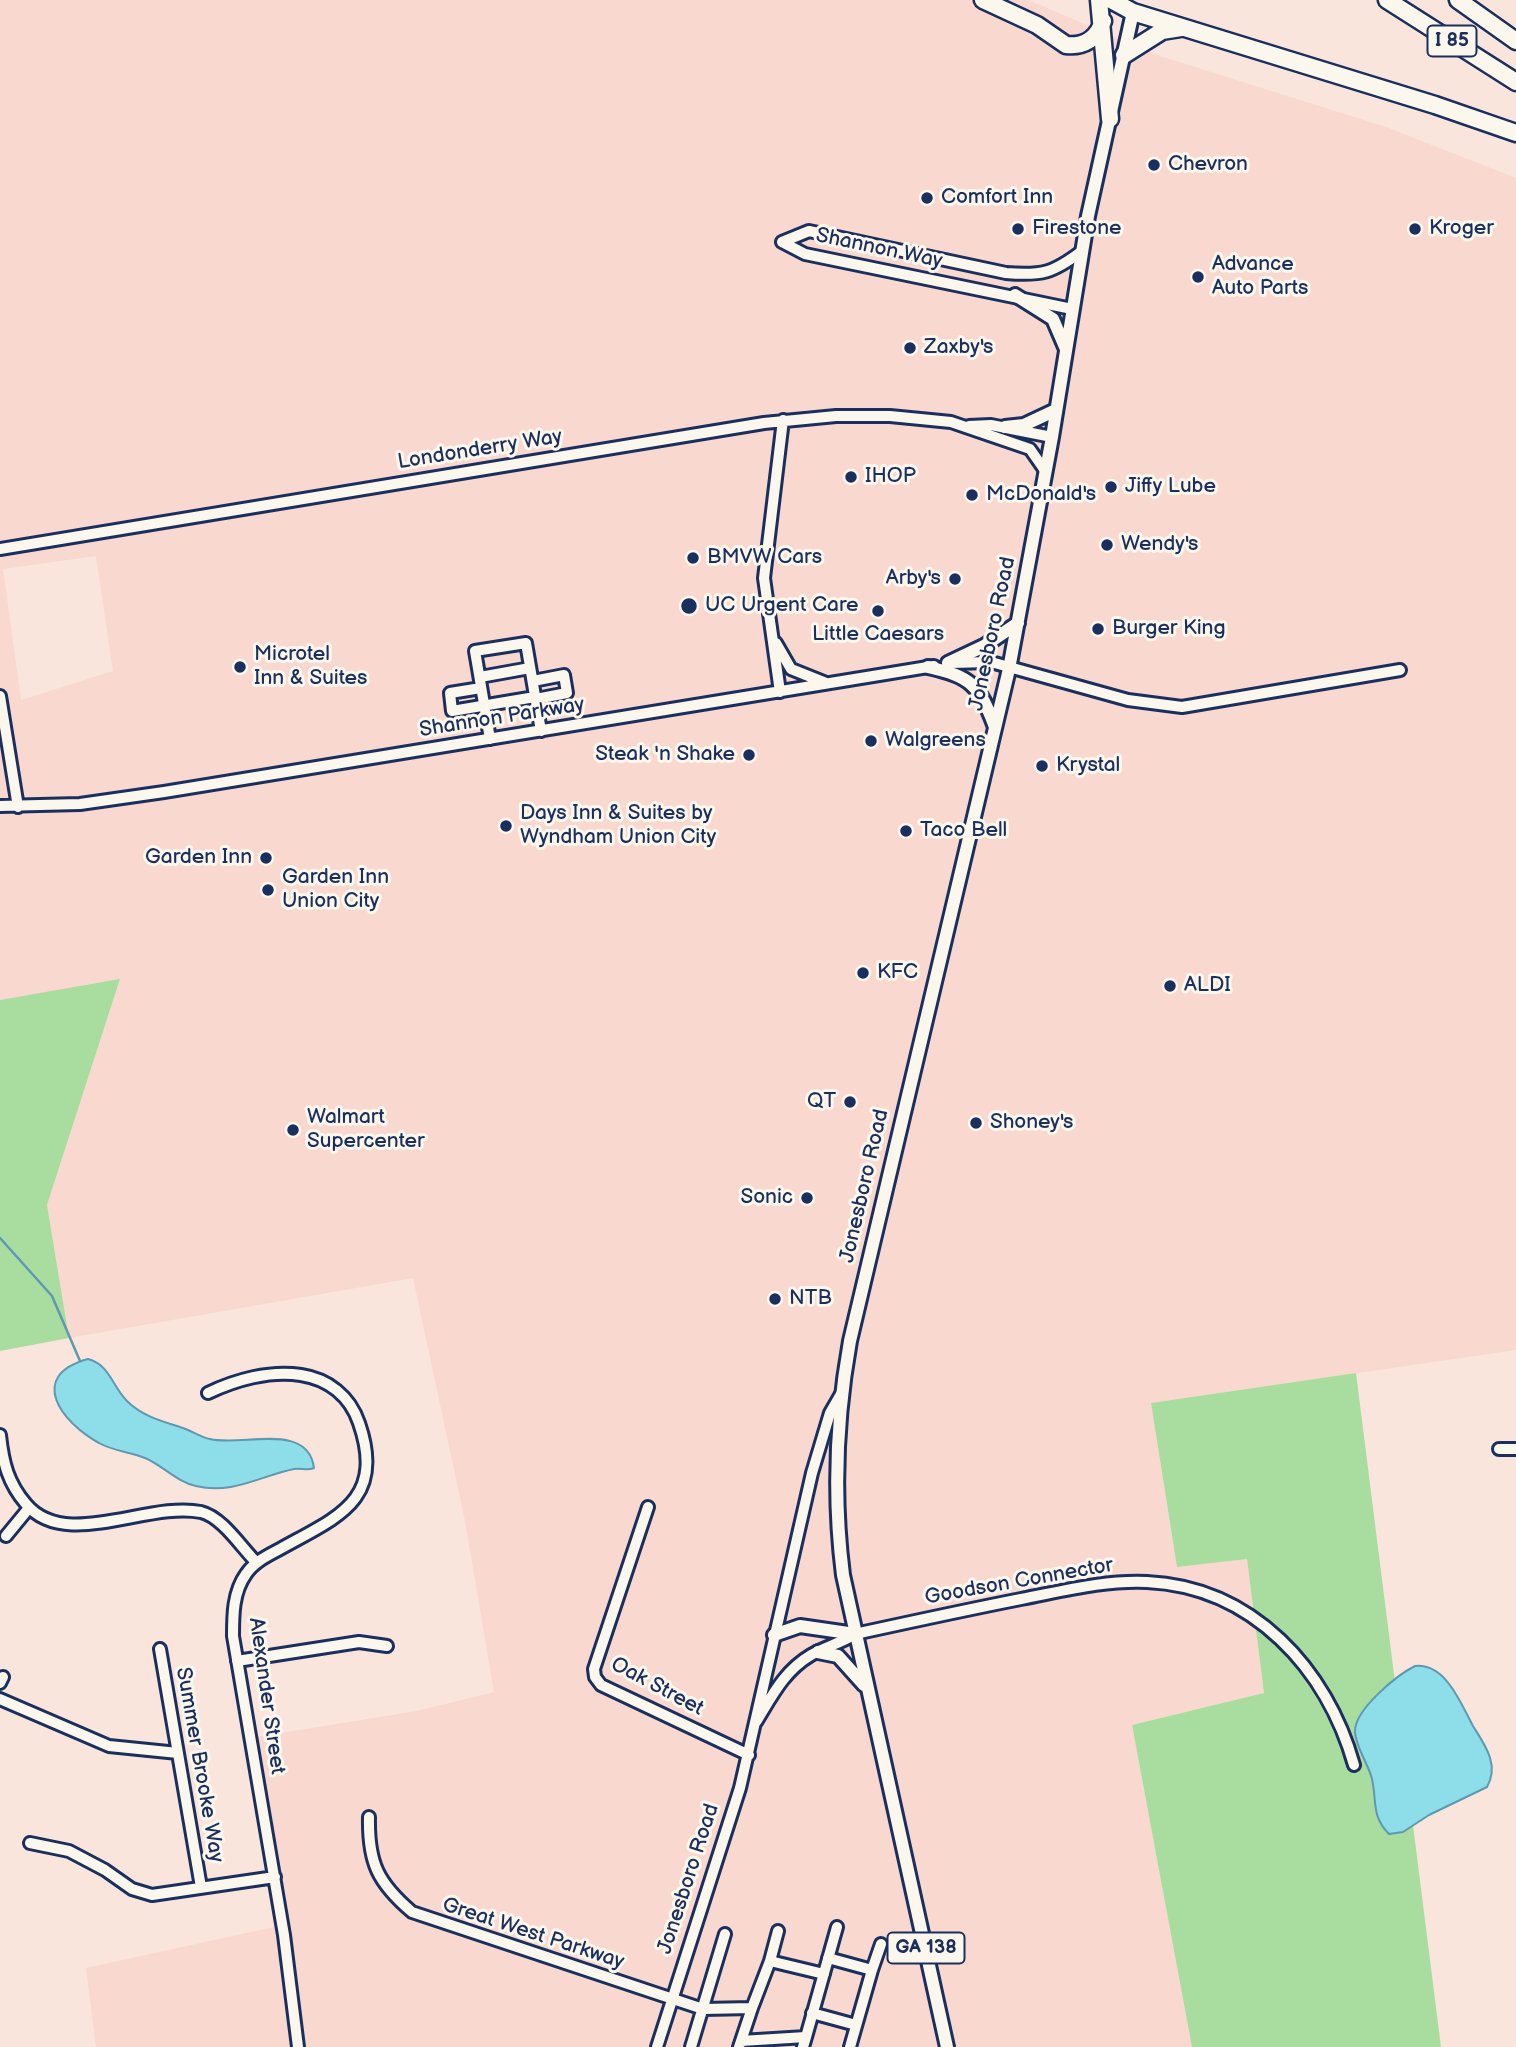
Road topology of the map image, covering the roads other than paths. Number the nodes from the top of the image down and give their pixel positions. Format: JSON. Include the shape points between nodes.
{"nodes":[{"id":1,"x":983,"y":0,"type":"edge"},
{"id":2,"x":1098,"y":0,"type":"edge"},
{"id":3,"x":1111,"y":0,"type":"edge"},
{"id":4,"x":1387,"y":0,"type":"edge"},
{"id":5,"x":1458,"y":0,"type":"edge"},
{"id":6,"x":1134,"y":6,"type":"edge"},
{"id":7,"x":1103,"y":20,"type":"junction"},
{"id":8,"x":1185,"y":28,"type":"junction"},
{"id":9,"x":1516,"y":41,"type":"edge"},
{"id":10,"x":1124,"y":55,"type":"junction"},
{"id":11,"x":1516,"y":82,"type":"edge"},
{"id":12,"x":1110,"y":119,"type":"junction"},
{"id":13,"x":1516,"y":133,"type":"edge"},
{"id":14,"x":1082,"y":251,"type":"junction"},
{"id":15,"x":1014,"y":295,"type":"junction"},
{"id":16,"x":1072,"y":309,"type":"junction"},
{"id":17,"x":1066,"y":349,"type":"junction"},
{"id":18,"x":1056,"y":410,"type":"junction"},
{"id":19,"x":783,"y":420,"type":"junction"},
{"id":20,"x":968,"y":426,"type":"junction"},
{"id":21,"x":1004,"y":427,"type":"junction"},
{"id":22,"x":1052,"y":437,"type":"junction"},
{"id":23,"x":1046,"y":472,"type":"junction"},
{"id":24,"x":0,"y":549,"type":"edge"},
{"id":25,"x":1018,"y":623,"type":"junction"},
{"id":26,"x":769,"y":625,"type":"junction"},
{"id":27,"x":948,"y":663,"type":"junction"},
{"id":28,"x":928,"y":667,"type":"junction"},
{"id":29,"x":530,"y":668,"type":"junction"},
{"id":30,"x":1009,"y":669,"type":"junction"},
{"id":31,"x":1400,"y":670,"type":"dead end"},
{"id":32,"x":533,"y":681,"type":"junction"},
{"id":33,"x":480,"y":682,"type":"junction"},
{"id":34,"x":829,"y":684,"type":"junction"},
{"id":35,"x":780,"y":692,"type":"junction"},
{"id":36,"x":0,"y":696,"type":"edge"},
{"id":37,"x":535,"y":698,"type":"junction"},
{"id":38,"x":484,"y":706,"type":"junction"},
{"id":39,"x":995,"y":727,"type":"junction"},
{"id":40,"x":541,"y":731,"type":"junction"},
{"id":41,"x":490,"y":739,"type":"junction"},
{"id":42,"x":0,"y":806,"type":"edge"},
{"id":43,"x":18,"y":807,"type":"junction"},
{"id":44,"x":208,"y":1393,"type":"dead end"},
{"id":45,"x":841,"y":1394,"type":"junction"},
{"id":46,"x":0,"y":1436,"type":"edge"},
{"id":47,"x":1499,"y":1449,"type":"dead end"},
{"id":48,"x":1516,"y":1449,"type":"edge"},
{"id":49,"x":648,"y":1507,"type":"dead end"},
{"id":50,"x":29,"y":1508,"type":"junction"},
{"id":51,"x":6,"y":1536,"type":"dead end"},
{"id":52,"x":256,"y":1562,"type":"junction"},
{"id":53,"x":855,"y":1634,"type":"junction"},
{"id":54,"x":774,"y":1635,"type":"junction"},
{"id":55,"x":387,"y":1646,"type":"dead end"},
{"id":56,"x":159,"y":1649,"type":"dead end"},
{"id":57,"x":818,"y":1652,"type":"junction"},
{"id":58,"x":237,"y":1661,"type":"junction"},
{"id":59,"x":867,"y":1688,"type":"junction"},
{"id":60,"x":0,"y":1699,"type":"edge"},
{"id":61,"x":756,"y":1722,"type":"junction"},
{"id":62,"x":177,"y":1753,"type":"junction"},
{"id":63,"x":749,"y":1755,"type":"junction"},
{"id":64,"x":1354,"y":1765,"type":"dead end"},
{"id":65,"x":369,"y":1817,"type":"dead end"},
{"id":66,"x":30,"y":1843,"type":"dead end"},
{"id":67,"x":275,"y":1877,"type":"junction"},
{"id":68,"x":201,"y":1888,"type":"junction"},
{"id":69,"x":837,"y":1927,"type":"dead end"},
{"id":70,"x":778,"y":1931,"type":"dead end"},
{"id":71,"x":725,"y":1934,"type":"dead end"},
{"id":72,"x":881,"y":1944,"type":"dead end"},
{"id":73,"x":828,"y":1958,"type":"junction"},
{"id":74,"x":770,"y":1961,"type":"junction"},
{"id":75,"x":872,"y":1970,"type":"junction"},
{"id":76,"x":824,"y":1974,"type":"junction"},
{"id":77,"x":673,"y":1999,"type":"junction"},
{"id":78,"x":752,"y":2008,"type":"junction"},
{"id":79,"x":703,"y":2009,"type":"junction"},
{"id":80,"x":813,"y":2013,"type":"junction"},
{"id":81,"x":856,"y":2025,"type":"junction"},
{"id":82,"x":804,"y":2042,"type":"edge"},
{"id":83,"x":740,"y":2044,"type":"edge"},
{"id":84,"x":298,"y":2047,"type":"edge"},
{"id":85,"x":657,"y":2047,"type":"edge"},
{"id":86,"x":691,"y":2047,"type":"edge"},
{"id":87,"x":850,"y":2047,"type":"edge"},
{"id":88,"x":947,"y":2047,"type":"edge"}],
"edges":[{"from":1,"to":7,"type":"highway","via":[[1038,25],[1066,45],[1089,41]]},
{"from":2,"to":7,"type":"highway"},
{"from":3,"to":6,"type":"highway"},
{"from":4,"to":11,"type":"highway","number":"I 85"},
{"from":5,"to":9,"type":"highway","number":"I 85"},
{"from":6,"to":8,"type":"highway"},
{"from":6,"to":10,"type":"main road","name":"Jonesboro Road","number":"GA 138"},
{"from":7,"to":12,"type":"highway"},
{"from":8,"to":10,"type":"highway","via":[[1162,31]]},
{"from":8,"to":13,"type":"highway"},
{"from":10,"to":12,"type":"main road","name":"Jonesboro Road","number":"GA 138"},
{"from":12,"to":14,"type":"main road","name":"Jonesboro Road","number":"GA 138"},
{"from":14,"to":15,"type":"street","name":"Shannon Way","via":[[1057,270],[1035,276],[809,231],[782,242],[805,254]]},
{"from":14,"to":16,"type":"main road","name":"Jonesboro Road","number":"GA 138"},
{"from":15,"to":16,"type":"street","name":"Shannon Way"},
{"from":15,"to":17,"type":"main road","via":[[1053,318]]},
{"from":16,"to":17,"type":"main road","name":"Jonesboro Road","number":"GA 138"},
{"from":17,"to":18,"type":"main road","name":"Jonesboro Road","number":"GA 138"},
{"from":18,"to":21,"type":"main road","via":[[1031,422]]},
{"from":18,"to":22,"type":"main road","name":"Jonesboro Road","number":"GA 138"},
{"from":19,"to":20,"type":"street","name":"Londonderry Way","via":[[890,416]]},
{"from":19,"to":24,"type":"street","name":"Londonderry Way"},
{"from":19,"to":26,"type":"street","via":[[764,578]]},
{"from":20,"to":21,"type":"street","name":"Londonderry Way"},
{"from":20,"to":23,"type":"street","name":"Londonderry Way","via":[[1030,449]]},
{"from":21,"to":22,"type":"street","name":"Londonderry Way"},
{"from":22,"to":23,"type":"main road","name":"Jonesboro Road","number":"GA 138"},
{"from":23,"to":25,"type":"main road","name":"Jonesboro Road","number":"GA 138"},
{"from":25,"to":27,"type":"main road"},
{"from":25,"to":30,"type":"main road","name":"Jonesboro Road","number":"GA 138"},
{"from":26,"to":34,"type":"street","via":[[790,669]]},
{"from":26,"to":35,"type":"street"},
{"from":27,"to":28,"type":"street","name":"Shannon Parkway"},
{"from":27,"to":30,"type":"street","name":"Shannon Parkway","via":[[979,661]]},
{"from":28,"to":34,"type":"street","name":"Shannon Parkway"},
{"from":28,"to":39,"type":"main road","via":[[970,681],[980,691]]},
{"from":29,"to":32,"type":"street"},
{"from":29,"to":33,"type":"street"},
{"from":29,"to":33,"type":"street","via":[[526,643],[475,651]]},
{"from":30,"to":31,"type":"street","name":"Shannon Parkway","via":[[1128,700],[1182,707]]},
{"from":30,"to":39,"type":"main road","name":"Jonesboro Road","number":"GA 138"},
{"from":32,"to":37,"type":"street"},
{"from":32,"to":37,"type":"street","via":[[564,675],[567,693]]},
{"from":33,"to":38,"type":"street"},
{"from":33,"to":38,"type":"street","via":[[450,693],[451,702],[453,711]]},
{"from":34,"to":35,"type":"street","name":"Shannon Parkway"},
{"from":35,"to":40,"type":"street","name":"Shannon Parkway"},
{"from":36,"to":43,"type":"street"},
{"from":37,"to":38,"type":"street"},
{"from":37,"to":40,"type":"street"},
{"from":38,"to":41,"type":"street"},
{"from":39,"to":45,"type":"main road","name":"Jonesboro Road","number":"GA 138"},
{"from":40,"to":41,"type":"street","name":"Shannon Parkway"},
{"from":41,"to":43,"type":"street","name":"Shannon Parkway","via":[[152,794]]},
{"from":42,"to":43,"type":"street","name":"Shannon Parkway"},
{"from":44,"to":52,"type":"street","name":"Alexander Street","via":[[233,1381],[288,1373],[312,1376],[348,1400],[365,1443],[365,1478],[356,1499],[338,1518]]},
{"from":45,"to":53,"type":"main road","name":"Jonesboro Road","number":"GA 138","via":[[838,1522]]},
{"from":45,"to":54,"type":"street","name":"Jonesboro Road","via":[[830,1413],[812,1474]]},
{"from":46,"to":50,"type":"street","via":[[4,1468]]},
{"from":47,"to":48,"type":"street"},
{"from":49,"to":63,"type":"street","name":"Oak Street","via":[[595,1677],[601,1685]]},
{"from":50,"to":51,"type":"street"},
{"from":50,"to":52,"type":"street","via":[[52,1524],[202,1513],[217,1521]]},
{"from":52,"to":58,"type":"street","name":"Alexander Street","via":[[239,1585],[234,1607]]},
{"from":53,"to":54,"type":"main road","via":[[800,1626]]},
{"from":53,"to":57,"type":"street","name":"Jonesboro Road"},
{"from":53,"to":59,"type":"main road","number":"GA 138"},
{"from":53,"to":64,"type":"street","name":"Goodson Connector","via":[[1105,1582],[1149,1582],[1192,1590],[1247,1614],[1296,1654],[1333,1706]]},
{"from":54,"to":61,"type":"street","name":"Jonesboro Road"},
{"from":55,"to":58,"type":"street","via":[[359,1642]]},
{"from":56,"to":62,"type":"street","name":"Summer Brooke Way"},
{"from":57,"to":59,"type":"main road","via":[[838,1656]]},
{"from":57,"to":61,"type":"street","name":"Jonesboro Road","via":[[794,1667]]},
{"from":58,"to":67,"type":"street","name":"Alexander Street"},
{"from":59,"to":88,"type":"main road","number":"GA 138"},
{"from":60,"to":62,"type":"street","via":[[109,1746]]},
{"from":61,"to":63,"type":"street","name":"Jonesboro Road"},
{"from":62,"to":68,"type":"street","name":"Summer Brooke Way"},
{"from":63,"to":77,"type":"street","name":"Jonesboro Road"},
{"from":65,"to":77,"type":"street","name":"Great West Parkway","via":[[368,1844],[375,1871],[390,1894],[412,1912]]},
{"from":66,"to":68,"type":"street","via":[[69,1851],[132,1889],[152,1895]]},
{"from":67,"to":68,"type":"street"},
{"from":67,"to":84,"type":"street","name":"Alexander Street"},
{"from":69,"to":73,"type":"street"},
{"from":70,"to":74,"type":"street"},
{"from":71,"to":79,"type":"street"},
{"from":72,"to":75,"type":"street"},
{"from":73,"to":75,"type":"street"},
{"from":73,"to":76,"type":"street"},
{"from":74,"to":76,"type":"street"},
{"from":74,"to":78,"type":"street"},
{"from":75,"to":81,"type":"street"},
{"from":76,"to":80,"type":"street"},
{"from":77,"to":79,"type":"street","name":"Great West Parkway"},
{"from":77,"to":85,"type":"street","name":"Jonesboro Road"},
{"from":78,"to":79,"type":"street","name":"Great West Parkway"},
{"from":78,"to":83,"type":"street"},
{"from":79,"to":86,"type":"street"},
{"from":80,"to":81,"type":"street"},
{"from":80,"to":82,"type":"street"},
{"from":81,"to":87,"type":"street"},
{"from":82,"to":83,"type":"street"}]}
